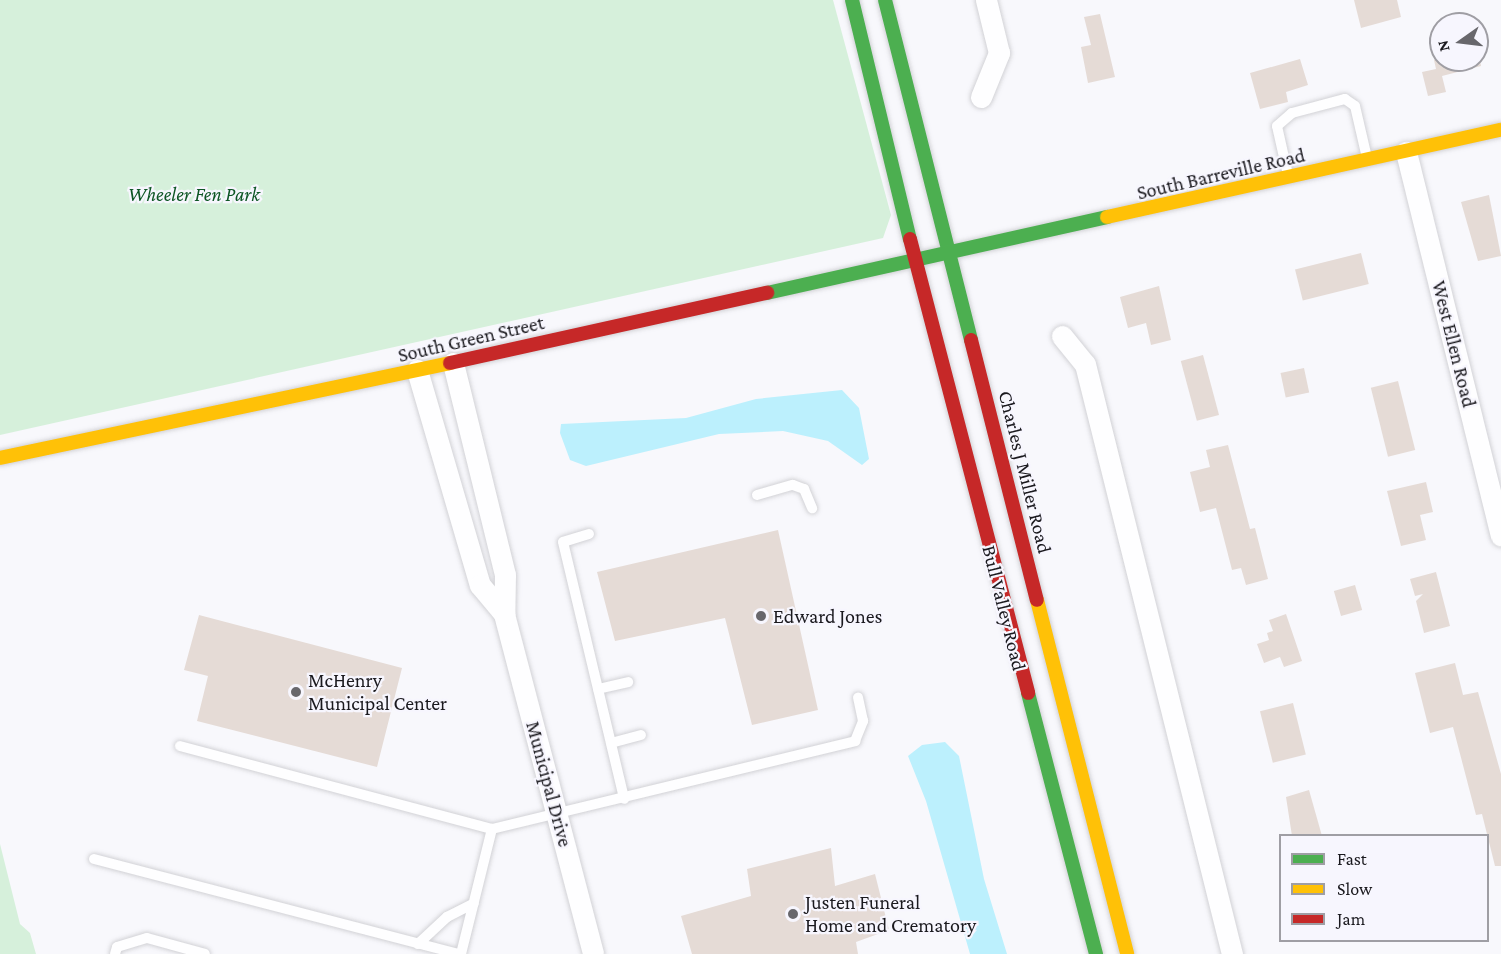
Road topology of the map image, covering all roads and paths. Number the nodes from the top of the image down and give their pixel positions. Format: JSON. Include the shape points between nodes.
{"nodes":[{"id":1,"x":852,"y":0,"type":"edge"},
{"id":2,"x":885,"y":0,"type":"edge"},
{"id":3,"x":986,"y":0,"type":"edge"},
{"id":4,"x":981,"y":97,"type":"dead end"},
{"id":5,"x":1501,"y":130,"type":"edge"},
{"id":6,"x":1406,"y":153,"type":"junction"},
{"id":7,"x":1368,"y":161,"type":"junction"},
{"id":8,"x":1289,"y":179,"type":"junction"},
{"id":9,"x":949,"y":252,"type":"junction"},
{"id":10,"x":916,"y":260,"type":"junction"},
{"id":11,"x":1062,"y":336,"type":"dead end"},
{"id":12,"x":453,"y":363,"type":"junction"},
{"id":13,"x":417,"y":370,"type":"junction"},
{"id":14,"x":0,"y":458,"type":"edge"},
{"id":15,"x":757,"y":495,"type":"dead end"},
{"id":16,"x":812,"y":508,"type":"dead end"},
{"id":17,"x":589,"y":534,"type":"dead end"},
{"id":18,"x":1501,"y":535,"type":"edge"},
{"id":19,"x":504,"y":614,"type":"junction"},
{"id":20,"x":628,"y":682,"type":"dead end"},
{"id":21,"x":598,"y":689,"type":"junction"},
{"id":22,"x":858,"y":698,"type":"dead end"},
{"id":23,"x":641,"y":735,"type":"dead end"},
{"id":24,"x":611,"y":743,"type":"junction"},
{"id":25,"x":180,"y":746,"type":"dead end"},
{"id":26,"x":624,"y":799,"type":"junction"},
{"id":27,"x":557,"y":815,"type":"junction"},
{"id":28,"x":492,"y":829,"type":"junction"},
{"id":29,"x":94,"y":859,"type":"dead end"},
{"id":30,"x":474,"y":903,"type":"junction"},
{"id":31,"x":418,"y":944,"type":"junction"},
{"id":32,"x":115,"y":954,"type":"edge"},
{"id":33,"x":205,"y":954,"type":"edge"},
{"id":34,"x":459,"y":954,"type":"edge"},
{"id":35,"x":593,"y":954,"type":"edge"},
{"id":36,"x":1096,"y":954,"type":"edge"},
{"id":37,"x":1127,"y":954,"type":"edge"},
{"id":38,"x":1232,"y":954,"type":"edge"}],
"edges":[{"from":1,"to":10,"type":"street"},
{"from":2,"to":9,"type":"street","name":"Charles J Miller Road"},
{"from":3,"to":4,"type":"street","via":[[999,53]]},
{"from":5,"to":6,"type":"street","name":"South Barreville Road"},
{"from":6,"to":7,"type":"street","name":"South Barreville Road"},
{"from":6,"to":18,"type":"street","name":"West Ellen Road"},
{"from":7,"to":8,"type":"street","name":"South Barreville Road"},
{"from":7,"to":8,"type":"lane","via":[[1354,106],[1345,99],[1292,113],[1277,126]]},
{"from":8,"to":9,"type":"street","name":"South Barreville Road"},
{"from":9,"to":10,"type":"street","name":"South Green Street"},
{"from":9,"to":37,"type":"street","name":"Charles J Miller Road"},
{"from":10,"to":12,"type":"street","name":"South Green Street"},
{"from":10,"to":36,"type":"street","name":"Bull Valley Road"},
{"from":11,"to":38,"type":"street","via":[[1085,364]]},
{"from":12,"to":13,"type":"street","name":"South Green Street"},
{"from":12,"to":19,"type":"street","name":"Municipal Drive","via":[[505,575]]},
{"from":13,"to":14,"type":"street","name":"South Green Street"},
{"from":13,"to":19,"type":"street","name":"Municipal Drive","via":[[480,585]]},
{"from":15,"to":16,"type":"lane","via":[[793,485],[804,489]]},
{"from":17,"to":21,"type":"lane","via":[[563,542]]},
{"from":19,"to":27,"type":"street","name":"Municipal Drive"},
{"from":20,"to":21,"type":"lane"},
{"from":21,"to":24,"type":"lane"},
{"from":22,"to":26,"type":"lane","via":[[863,721],[855,741]]},
{"from":23,"to":24,"type":"lane"},
{"from":24,"to":26,"type":"lane"},
{"from":25,"to":28,"type":"lane"},
{"from":26,"to":27,"type":"lane"},
{"from":27,"to":28,"type":"lane"},
{"from":27,"to":35,"type":"street","name":"Municipal Drive"},
{"from":28,"to":30,"type":"lane"},
{"from":29,"to":31,"type":"lane"},
{"from":30,"to":31,"type":"lane","via":[[447,917]]},
{"from":30,"to":34,"type":"lane"},
{"from":31,"to":34,"type":"lane"},
{"from":32,"to":33,"type":"lane","via":[[117,947],[147,938]]}]}
